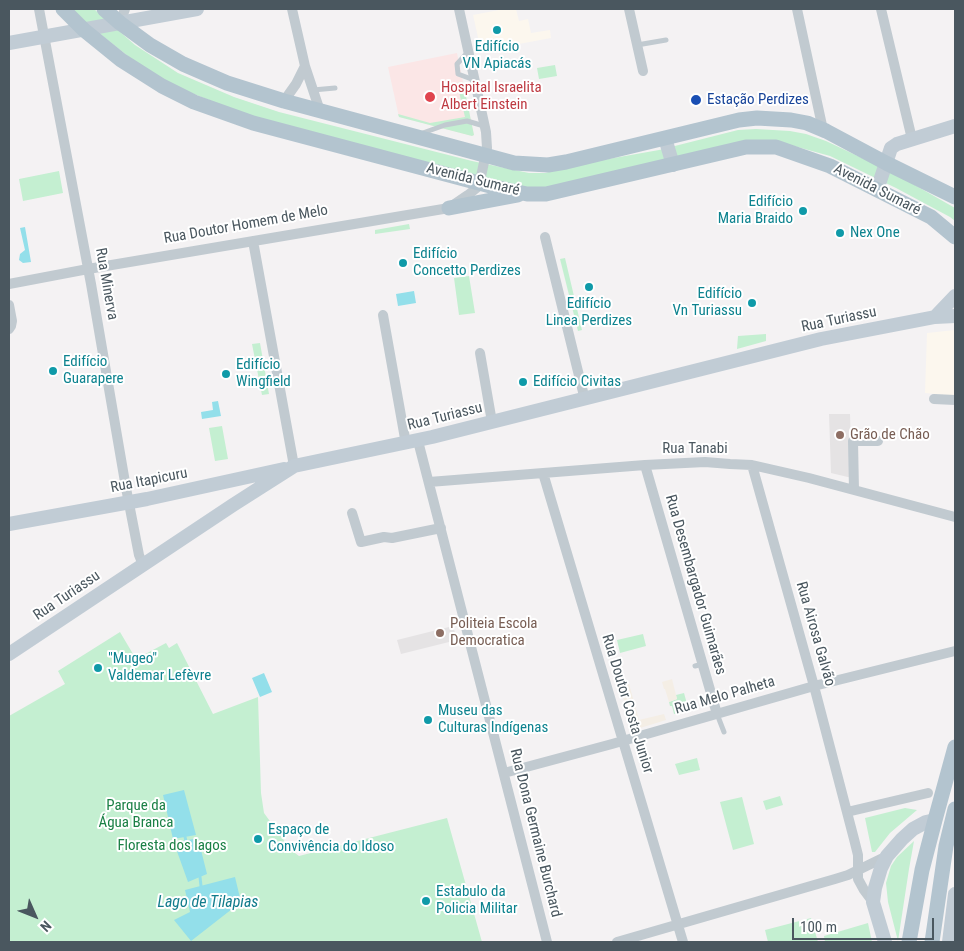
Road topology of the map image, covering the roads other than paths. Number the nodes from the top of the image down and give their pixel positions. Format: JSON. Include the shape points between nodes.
{"nodes":[{"id":1,"x":39,"y":9,"type":"edge"},
{"id":2,"x":63,"y":9,"type":"edge"},
{"id":3,"x":104,"y":9,"type":"edge"},
{"id":4,"x":197,"y":9,"type":"edge"},
{"id":5,"x":292,"y":9,"type":"edge"},
{"id":6,"x":459,"y":9,"type":"edge"},
{"id":7,"x":629,"y":9,"type":"edge"},
{"id":8,"x":797,"y":9,"type":"edge"},
{"id":9,"x":881,"y":9,"type":"edge"},
{"id":10,"x":122,"y":16,"type":"edge"},
{"id":11,"x":84,"y":30,"type":"junction"},
{"id":12,"x":45,"y":37,"type":"junction"},
{"id":13,"x":666,"y":40,"type":"dead end"},
{"id":14,"x":9,"y":43,"type":"edge"},
{"id":15,"x":637,"y":45,"type":"junction"},
{"id":16,"x":468,"y":51,"type":"junction"},
{"id":17,"x":305,"y":66,"type":"junction"},
{"id":18,"x":643,"y":71,"type":"dead end"},
{"id":19,"x":475,"y":80,"type":"junction"},
{"id":20,"x":335,"y":88,"type":"dead end"},
{"id":21,"x":313,"y":90,"type":"junction"},
{"id":22,"x":284,"y":101,"type":"junction"},
{"id":23,"x":320,"y":111,"type":"junction"},
{"id":24,"x":484,"y":126,"type":"junction"},
{"id":25,"x":955,"y":126,"type":"edge"},
{"id":26,"x":823,"y":130,"type":"junction"},
{"id":27,"x":415,"y":136,"type":"junction"},
{"id":28,"x":665,"y":138,"type":"junction"},
{"id":29,"x":912,"y":139,"type":"junction"},
{"id":30,"x":486,"y":155,"type":"junction"},
{"id":31,"x":886,"y":163,"type":"junction"},
{"id":32,"x":672,"y":165,"type":"junction"},
{"id":33,"x":480,"y":183,"type":"junction"},
{"id":34,"x":877,"y":190,"type":"junction"},
{"id":35,"x":527,"y":194,"type":"junction"},
{"id":36,"x":955,"y":197,"type":"edge"},
{"id":37,"x":449,"y":208,"type":"junction"},
{"id":38,"x":545,"y":237,"type":"dead end"},
{"id":39,"x":955,"y":237,"type":"edge"},
{"id":40,"x":253,"y":240,"type":"junction"},
{"id":41,"x":88,"y":269,"type":"junction"},
{"id":42,"x":9,"y":284,"type":"edge"},
{"id":43,"x":955,"y":296,"type":"edge"},
{"id":44,"x":9,"y":305,"type":"edge"},
{"id":45,"x":383,"y":315,"type":"dead end"},
{"id":46,"x":935,"y":316,"type":"junction"},
{"id":47,"x":955,"y":316,"type":"edge"},
{"id":48,"x":9,"y":329,"type":"edge"},
{"id":49,"x":480,"y":353,"type":"dead end"},
{"id":50,"x":934,"y":398,"type":"dead end"},
{"id":51,"x":584,"y":400,"type":"junction"},
{"id":52,"x":955,"y":400,"type":"edge"},
{"id":53,"x":492,"y":422,"type":"junction"},
{"id":54,"x":878,"y":441,"type":"dead end"},
{"id":55,"x":412,"y":442,"type":"junction"},
{"id":56,"x":645,"y":465,"type":"junction"},
{"id":57,"x":752,"y":465,"type":"junction"},
{"id":58,"x":294,"y":466,"type":"junction"},
{"id":59,"x":543,"y":473,"type":"junction"},
{"id":60,"x":268,"y":477,"type":"junction"},
{"id":61,"x":429,"y":482,"type":"junction"},
{"id":62,"x":222,"y":483,"type":"junction"},
{"id":63,"x":854,"y":490,"type":"junction"},
{"id":64,"x":129,"y":502,"type":"junction"},
{"id":65,"x":232,"y":505,"type":"junction"},
{"id":66,"x":352,"y":513,"type":"dead end"},
{"id":67,"x":955,"y":517,"type":"edge"},
{"id":68,"x":9,"y":524,"type":"edge"},
{"id":69,"x":441,"y":528,"type":"junction"},
{"id":70,"x":143,"y":565,"type":"junction"},
{"id":71,"x":955,"y":651,"type":"edge"},
{"id":72,"x":9,"y":654,"type":"edge"},
{"id":73,"x":814,"y":686,"type":"junction"},
{"id":74,"x":717,"y":714,"type":"junction"},
{"id":75,"x":724,"y":732,"type":"dead end"},
{"id":76,"x":623,"y":741,"type":"junction"},
{"id":77,"x":955,"y":747,"type":"edge"},
{"id":78,"x":504,"y":773,"type":"junction"},
{"id":79,"x":928,"y":794,"type":"dead end"},
{"id":80,"x":955,"y":809,"type":"edge"},
{"id":81,"x":847,"y":812,"type":"junction"},
{"id":82,"x":935,"y":820,"type":"junction"},
{"id":83,"x":887,"y":856,"type":"junction"},
{"id":84,"x":858,"y":870,"type":"junction"},
{"id":85,"x":955,"y":894,"type":"edge"},
{"id":86,"x":873,"y":902,"type":"junction"},
{"id":87,"x":678,"y":925,"type":"junction"},
{"id":88,"x":951,"y":936,"type":"edge"},
{"id":89,"x":547,"y":942,"type":"edge"},
{"id":90,"x":617,"y":942,"type":"edge"},
{"id":91,"x":683,"y":942,"type":"edge"},
{"id":92,"x":885,"y":942,"type":"edge"},
{"id":93,"x":909,"y":942,"type":"edge"},
{"id":94,"x":932,"y":942,"type":"edge"}],
"edges":[{"from":1,"to":12,"type":"street","name":"Rua Minerva"},
{"from":2,"to":11,"type":"main road","name":"Avenida Sumaré"},
{"from":3,"to":10,"type":"main road","name":"Avenida Sumaré"},
{"from":4,"to":10,"type":"street"},
{"from":5,"to":17,"type":"street"},
{"from":6,"to":16,"type":"street"},
{"from":7,"to":15,"type":"street"},
{"from":8,"to":26,"type":"street"},
{"from":9,"to":29,"type":"street"},
{"from":10,"to":11,"type":"street"},
{"from":10,"to":22,"type":"main road","name":"Avenida Sumaré","via":[[150,44],[183,64],[227,83]]},
{"from":11,"to":12,"type":"street"},
{"from":11,"to":33,"type":"main road","name":"Avenida Sumaré","via":[[134,69],[194,102],[260,125]]},
{"from":12,"to":14,"type":"street"},
{"from":12,"to":41,"type":"street","name":"Rua Minerva"},
{"from":13,"to":15,"type":"lane"},
{"from":15,"to":18,"type":"street"},
{"from":16,"to":19,"type":"street"},
{"from":16,"to":19,"type":"lane","via":[[457,64],[458,74]]},
{"from":17,"to":21,"type":"street"},
{"from":17,"to":22,"type":"street"},
{"from":19,"to":24,"type":"street"},
{"from":20,"to":21,"type":"lane"},
{"from":21,"to":23,"type":"street"},
{"from":22,"to":23,"type":"main road","name":"Avenida Sumaré"},
{"from":23,"to":27,"type":"main road","name":"Avenida Sumaré"},
{"from":24,"to":27,"type":"lane","via":[[467,121]]},
{"from":24,"to":30,"type":"street"},
{"from":25,"to":29,"type":"street"},
{"from":26,"to":28,"type":"main road","name":"Avenida Sumaré","via":[[791,120],[757,118]]},
{"from":26,"to":31,"type":"main road","name":"Avenida Sumaré"},
{"from":27,"to":30,"type":"main road","name":"Avenida Sumaré"},
{"from":28,"to":30,"type":"main road","name":"Avenida Sumaré","via":[[548,165],[514,163]]},
{"from":28,"to":32,"type":"street"},
{"from":29,"to":31,"type":"street","via":[[891,148]]},
{"from":30,"to":33,"type":"street"},
{"from":31,"to":34,"type":"street"},
{"from":31,"to":36,"type":"main road","name":"Avenida Sumaré"},
{"from":32,"to":34,"type":"main road","name":"Avenida Sumaré","via":[[746,147],[776,147],[830,166]]},
{"from":32,"to":35,"type":"main road","name":"Avenida Sumaré","via":[[563,190]]},
{"from":33,"to":35,"type":"main road","name":"Avenida Sumaré"},
{"from":33,"to":37,"type":"street","name":"Rua Doutor Homem de Melo"},
{"from":34,"to":39,"type":"main road","name":"Avenida Sumaré","via":[[931,217]]},
{"from":35,"to":37,"type":"main road"},
{"from":37,"to":40,"type":"street","name":"Rua Doutor Homem de Melo"},
{"from":38,"to":51,"type":"street"},
{"from":40,"to":41,"type":"street","name":"Rua Doutor Homem de Melo"},
{"from":40,"to":58,"type":"street"},
{"from":41,"to":42,"type":"street","name":"Rua Doutor Homem de Melo"},
{"from":41,"to":64,"type":"street","name":"Rua Minerva"},
{"from":43,"to":46,"type":"street"},
{"from":44,"to":48,"type":"street","via":[[12,321]]},
{"from":45,"to":55,"type":"street","name":"Rua Dona Germaine Burchard"},
{"from":46,"to":47,"type":"street","name":"Rua Turiassu"},
{"from":46,"to":51,"type":"street","name":"Rua Turiassu","via":[[821,339]]},
{"from":49,"to":53,"type":"street"},
{"from":50,"to":52,"type":"street"},
{"from":51,"to":53,"type":"street","name":"Rua Turiassu"},
{"from":53,"to":55,"type":"street","name":"Rua Turiassu"},
{"from":54,"to":63,"type":"street","via":[[853,441]]},
{"from":55,"to":58,"type":"street","name":"Rua Turiassu"},
{"from":55,"to":61,"type":"street","name":"Rua Dona Germaine Burchard"},
{"from":56,"to":57,"type":"street","name":"Rua Tanabi","via":[[706,462]]},
{"from":56,"to":59,"type":"street","name":"Rua Tanabi"},
{"from":56,"to":74,"type":"street","name":"Rua Desembargador Guimarães","via":[[698,663]]},
{"from":57,"to":63,"type":"street","name":"Rua Tanabi"},
{"from":57,"to":73,"type":"street","name":"Rua Airosa Galvão"},
{"from":58,"to":60,"type":"street","name":"Rua Itapicuru"},
{"from":59,"to":61,"type":"street","name":"Rua Tanabi"},
{"from":59,"to":76,"type":"street","name":"Rua Doutor Costa Junior"},
{"from":60,"to":62,"type":"street","name":"Rua Itapicuru"},
{"from":60,"to":65,"type":"street","name":"Rua Turiassu"},
{"from":61,"to":69,"type":"street","name":"Rua Dona Germaine Burchard"},
{"from":62,"to":64,"type":"street","name":"Rua Itapicuru"},
{"from":62,"to":65,"type":"street"},
{"from":63,"to":67,"type":"street","name":"Rua Tanabi"},
{"from":64,"to":68,"type":"street","name":"Rua Itapicuru"},
{"from":64,"to":70,"type":"street","name":"Rua Minerva"},
{"from":65,"to":70,"type":"street","name":"Rua Turiassu"},
{"from":66,"to":69,"type":"street","via":[[361,542]]},
{"from":69,"to":78,"type":"street","name":"Rua Dona Germaine Burchard"},
{"from":70,"to":72,"type":"street","name":"Rua Turiassu"},
{"from":71,"to":73,"type":"street","name":"Rua Melo Palheta"},
{"from":73,"to":74,"type":"street","name":"Rua Melo Palheta"},
{"from":73,"to":81,"type":"street","name":"Rua Airosa Galvão"},
{"from":74,"to":75,"type":"lane"},
{"from":74,"to":76,"type":"street","name":"Rua Melo Palheta"},
{"from":76,"to":78,"type":"street","name":"Rua Melo Palheta"},
{"from":76,"to":87,"type":"street","name":"Rua Doutor Costa Junior"},
{"from":77,"to":82,"type":"main road"},
{"from":78,"to":89,"type":"street","name":"Rua Dona Germaine Burchard"},
{"from":79,"to":81,"type":"street"},
{"from":80,"to":94,"type":"main road","via":[[946,846]]},
{"from":81,"to":84,"type":"street","name":"Rua Airosa Galvão","via":[[858,855]]},
{"from":82,"to":83,"type":"street","via":[[913,829]]},
{"from":82,"to":93,"type":"main road"},
{"from":83,"to":84,"type":"street"},
{"from":83,"to":86,"type":"street","via":[[878,874]]},
{"from":84,"to":86,"type":"street","name":"Rua Airosa Galvão","via":[[858,879]]},
{"from":84,"to":87,"type":"street"},
{"from":85,"to":88,"type":"street"},
{"from":86,"to":92,"type":"street"},
{"from":87,"to":90,"type":"street"},
{"from":87,"to":91,"type":"street","name":"Rua Doutor Costa Junior"}]}
